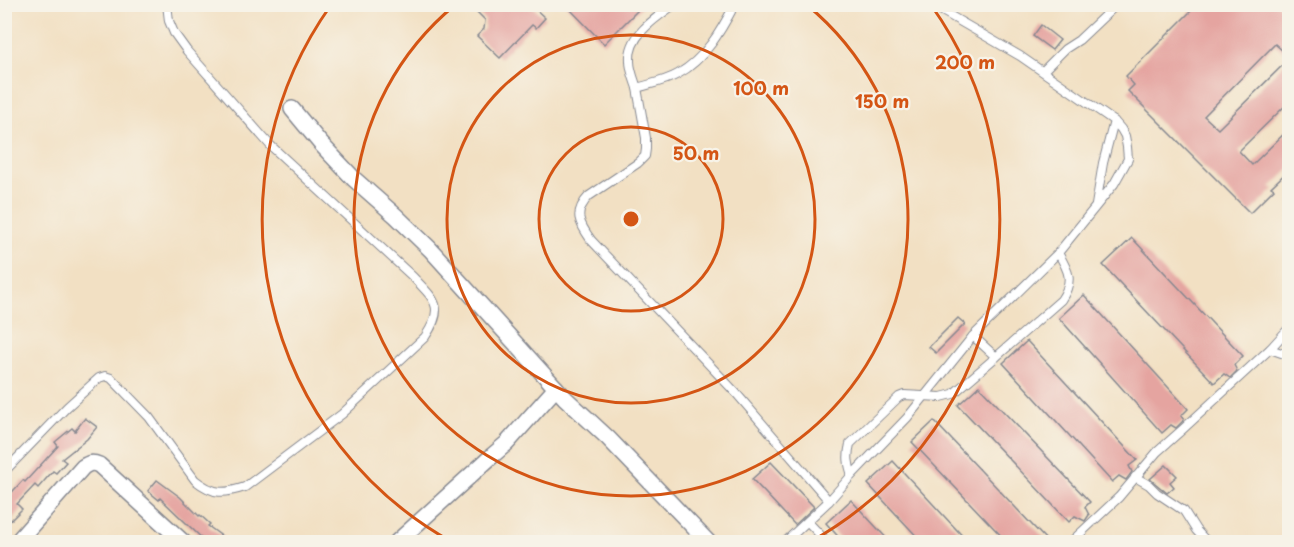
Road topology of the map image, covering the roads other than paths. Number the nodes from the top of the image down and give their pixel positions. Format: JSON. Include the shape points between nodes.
{"nodes":[{"id":1,"x":167,"y":4,"type":"edge"},
{"id":2,"x":675,"y":4,"type":"edge"},
{"id":3,"x":735,"y":4,"type":"edge"},
{"id":4,"x":930,"y":4,"type":"edge"},
{"id":5,"x":1117,"y":4,"type":"edge"},
{"id":6,"x":1043,"y":71,"type":"junction"},
{"id":7,"x":637,"y":88,"type":"junction"},
{"id":8,"x":292,"y":110,"type":"dead end"},
{"id":9,"x":1114,"y":121,"type":"junction"},
{"id":10,"x":1096,"y":206,"type":"junction"},
{"id":11,"x":1058,"y":253,"type":"junction"},
{"id":12,"x":1290,"y":327,"type":"edge"},
{"id":13,"x":973,"y":336,"type":"junction"},
{"id":14,"x":1270,"y":349,"type":"junction"},
{"id":15,"x":1290,"y":356,"type":"edge"},
{"id":16,"x":996,"y":357,"type":"junction"},
{"id":17,"x":556,"y":388,"type":"junction"},
{"id":18,"x":925,"y":396,"type":"junction"},
{"id":19,"x":4,"y":472,"type":"edge"},
{"id":20,"x":852,"y":475,"type":"junction"},
{"id":21,"x":1134,"y":477,"type":"junction"},
{"id":22,"x":456,"y":494,"type":"junction"},
{"id":23,"x":830,"y":501,"type":"junction"},
{"id":24,"x":808,"y":522,"type":"junction"},
{"id":25,"x":16,"y":543,"type":"edge"},
{"id":26,"x":183,"y":543,"type":"edge"},
{"id":27,"x":397,"y":543,"type":"edge"},
{"id":28,"x":407,"y":543,"type":"edge"},
{"id":29,"x":708,"y":543,"type":"edge"},
{"id":30,"x":785,"y":543,"type":"edge"},
{"id":31,"x":827,"y":543,"type":"edge"},
{"id":32,"x":1071,"y":543,"type":"edge"},
{"id":33,"x":1207,"y":543,"type":"edge"}],
"edges":[{"from":1,"to":19,"type":"lane","via":[[174,33],[187,51],[270,145],[432,296],[434,324],[342,414],[245,487],[230,492],[205,488],[149,417],[105,376],[67,407]]},
{"from":2,"to":7,"type":"lane","via":[[638,34],[633,43],[630,61]]},
{"from":3,"to":7,"type":"lane","via":[[704,54],[676,76]]},
{"from":4,"to":6,"type":"lane"},
{"from":5,"to":6,"type":"lane"},
{"from":6,"to":9,"type":"lane"},
{"from":7,"to":23,"type":"lane","via":[[646,138],[645,156],[589,196],[580,208],[581,227],[736,393]]},
{"from":8,"to":17,"type":"street","via":[[354,179],[430,249]]},
{"from":9,"to":10,"type":"lane"},
{"from":9,"to":10,"type":"lane","via":[[1125,136],[1128,159]]},
{"from":10,"to":11,"type":"lane"},
{"from":11,"to":13,"type":"lane"},
{"from":11,"to":16,"type":"lane","via":[[1069,273],[1067,291]]},
{"from":12,"to":14,"type":"lane"},
{"from":13,"to":16,"type":"lane"},
{"from":13,"to":18,"type":"lane"},
{"from":14,"to":15,"type":"lane"},
{"from":14,"to":21,"type":"lane"},
{"from":16,"to":18,"type":"lane","via":[[952,394]]},
{"from":17,"to":22,"type":"street","via":[[507,443],[497,460]]},
{"from":17,"to":29,"type":"street"},
{"from":18,"to":20,"type":"lane"},
{"from":18,"to":20,"type":"lane","via":[[899,397],[850,444],[848,462]]},
{"from":20,"to":23,"type":"lane"},
{"from":21,"to":32,"type":"lane"},
{"from":21,"to":33,"type":"lane","via":[[1184,511]]},
{"from":22,"to":27,"type":"street"},
{"from":22,"to":28,"type":"street"},
{"from":23,"to":24,"type":"lane"},
{"from":24,"to":30,"type":"lane"},
{"from":24,"to":31,"type":"lane"},
{"from":25,"to":26,"type":"street","via":[[83,467],[94,463]]}]}
